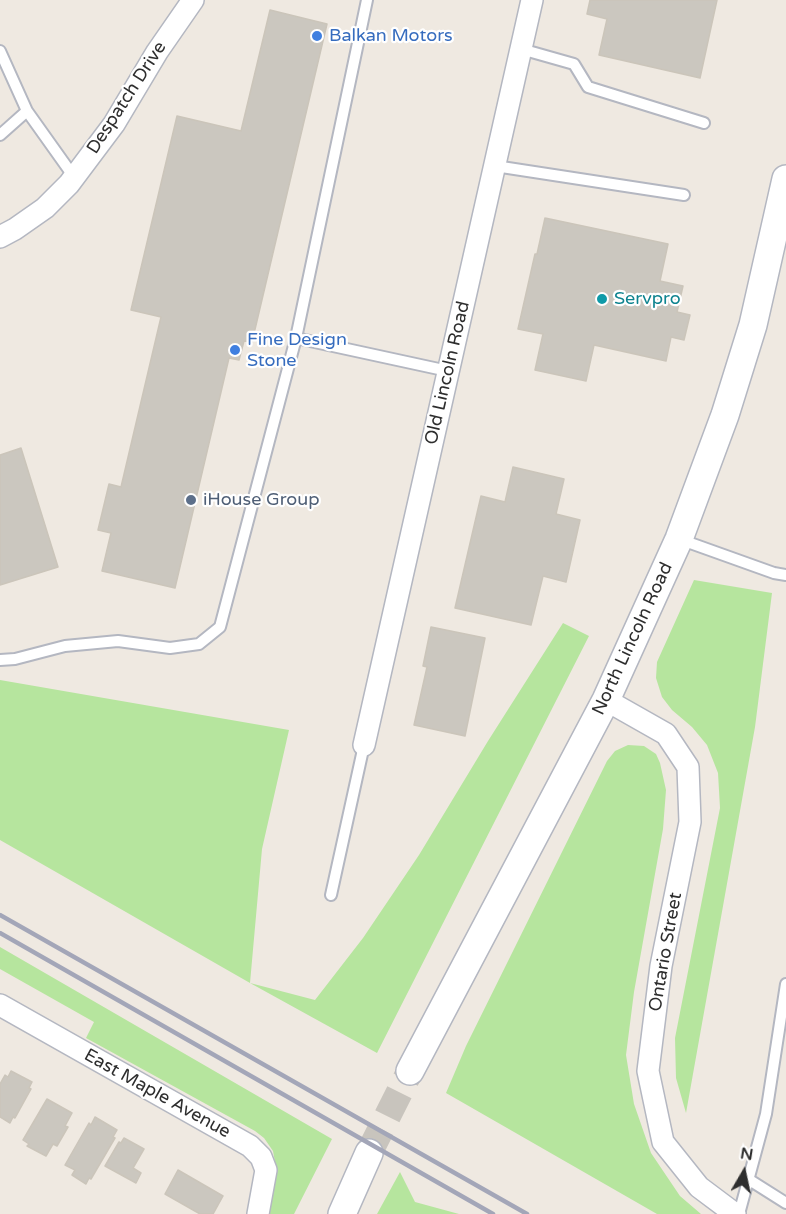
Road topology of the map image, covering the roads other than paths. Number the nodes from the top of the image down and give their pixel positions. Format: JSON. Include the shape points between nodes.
{"nodes":[{"id":1,"x":193,"y":0,"type":"edge"},
{"id":2,"x":367,"y":0,"type":"edge"},
{"id":3,"x":532,"y":0,"type":"edge"},
{"id":4,"x":521,"y":49,"type":"junction"},
{"id":5,"x":0,"y":51,"type":"edge"},
{"id":6,"x":27,"y":111,"type":"junction"},
{"id":7,"x":704,"y":123,"type":"dead end"},
{"id":8,"x":0,"y":135,"type":"edge"},
{"id":9,"x":495,"y":166,"type":"junction"},
{"id":10,"x":74,"y":177,"type":"junction"},
{"id":11,"x":786,"y":178,"type":"edge"},
{"id":12,"x":684,"y":195,"type":"dead end"},
{"id":13,"x":0,"y":237,"type":"edge"},
{"id":14,"x":296,"y":338,"type":"junction"},
{"id":15,"x":448,"y":371,"type":"junction"},
{"id":16,"x":679,"y":539,"type":"junction"},
{"id":17,"x":786,"y":575,"type":"edge"},
{"id":18,"x":0,"y":660,"type":"edge"},
{"id":19,"x":606,"y":700,"type":"junction"},
{"id":20,"x":364,"y":745,"type":"joint"},
{"id":21,"x":331,"y":894,"type":"dead end"},
{"id":22,"x":786,"y":984,"type":"edge"},
{"id":23,"x":0,"y":1005,"type":"edge"},
{"id":24,"x":410,"y":1071,"type":"tunnel mouth"},
{"id":25,"x":369,"y":1154,"type":"tunnel mouth"},
{"id":26,"x":748,"y":1179,"type":"junction"},
{"id":27,"x":786,"y":1203,"type":"edge"},
{"id":28,"x":258,"y":1214,"type":"edge"},
{"id":29,"x":342,"y":1214,"type":"edge"},
{"id":30,"x":737,"y":1214,"type":"edge"}],
"edges":[{"from":1,"to":10,"type":"street","name":"Despatch Drive","via":[[156,52],[114,124]]},
{"from":2,"to":14,"type":"lane"},
{"from":3,"to":4,"type":"street","name":"Old Lincoln Road"},
{"from":4,"to":7,"type":"lane","via":[[574,64],[588,87]]},
{"from":4,"to":9,"type":"street","name":"Old Lincoln Road"},
{"from":5,"to":6,"type":"lane"},
{"from":6,"to":8,"type":"lane"},
{"from":6,"to":10,"type":"lane"},
{"from":9,"to":12,"type":"lane"},
{"from":9,"to":15,"type":"street","name":"Old Lincoln Road"},
{"from":10,"to":13,"type":"street","name":"Despatch Drive","via":[[45,208]]},
{"from":11,"to":16,"type":"street","name":"North Lincoln Road","via":[[753,325]]},
{"from":14,"to":15,"type":"lane"},
{"from":14,"to":18,"type":"lane","via":[[220,627],[200,644],[170,648],[118,641],[65,646]]},
{"from":15,"to":20,"type":"street","name":"Old Lincoln Road"},
{"from":16,"to":17,"type":"lane"},
{"from":16,"to":19,"type":"street","name":"North Lincoln Road"},
{"from":19,"to":24,"type":"street","name":"North Lincoln Road"},
{"from":19,"to":30,"type":"street","name":"Ontario Street","via":[[666,734],[688,767],[690,822],[661,966],[648,1071],[663,1142],[699,1187]]},
{"from":20,"to":21,"type":"lane"},
{"from":22,"to":26,"type":"lane","via":[[766,1114]]},
{"from":23,"to":28,"type":"street","name":"East Maple Avenue","via":[[250,1146],[261,1157],[266,1170]]},
{"from":25,"to":29,"type":"street"},
{"from":26,"to":27,"type":"lane"},
{"from":26,"to":30,"type":"lane"}]}
